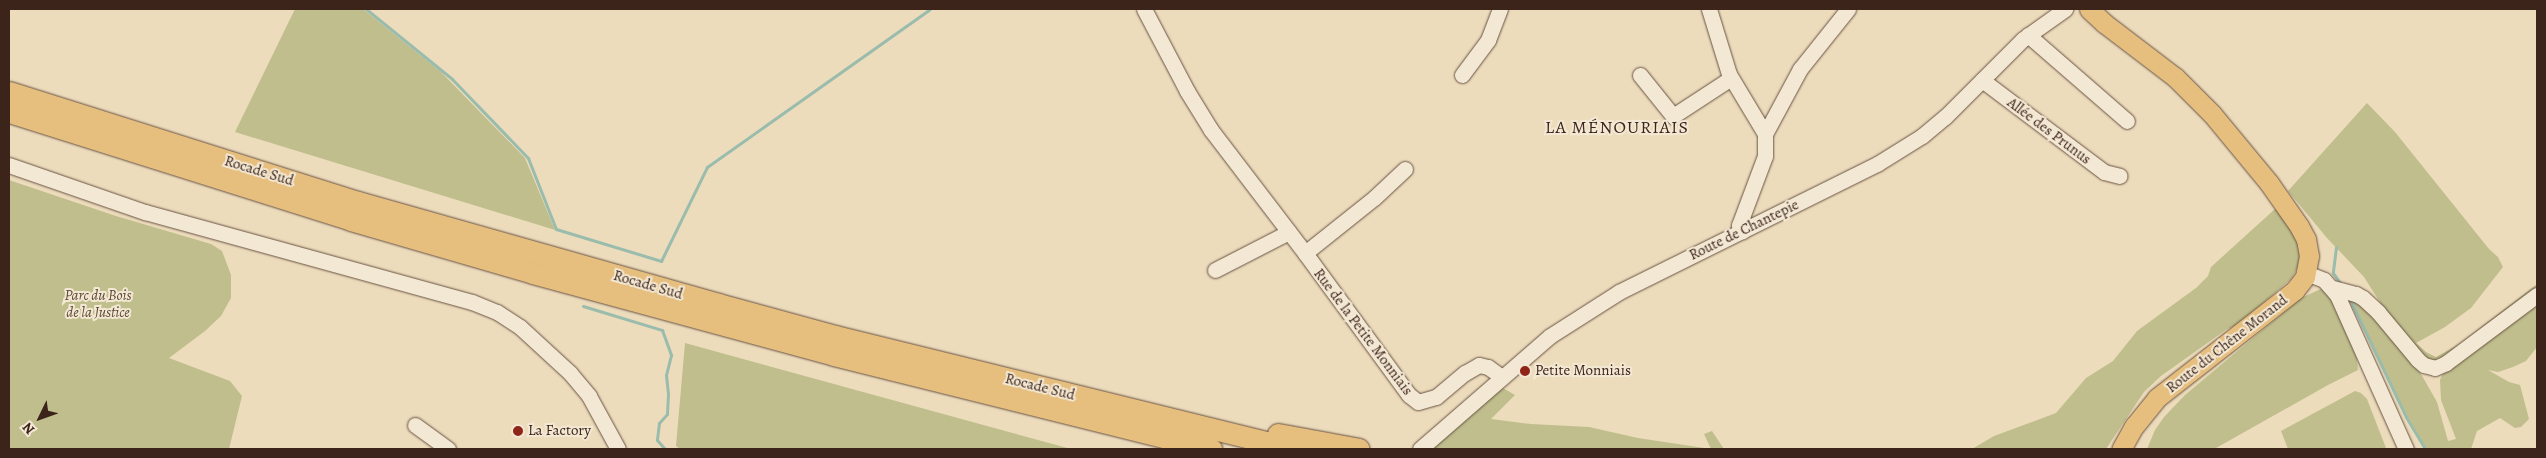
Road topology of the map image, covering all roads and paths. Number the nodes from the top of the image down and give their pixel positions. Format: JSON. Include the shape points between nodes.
{"nodes":[{"id":1,"x":1144,"y":9,"type":"edge"},
{"id":2,"x":1500,"y":9,"type":"edge"},
{"id":3,"x":1709,"y":9,"type":"edge"},
{"id":4,"x":1848,"y":9,"type":"edge"},
{"id":5,"x":2065,"y":9,"type":"edge"},
{"id":6,"x":2089,"y":9,"type":"edge"},
{"id":7,"x":2028,"y":35,"type":"junction"},
{"id":8,"x":1462,"y":75,"type":"dead end"},
{"id":9,"x":1640,"y":75,"type":"dead end"},
{"id":10,"x":1732,"y":78,"type":"junction"},
{"id":11,"x":1982,"y":80,"type":"junction"},
{"id":12,"x":9,"y":92,"type":"edge"},
{"id":13,"x":9,"y":112,"type":"edge"},
{"id":14,"x":2127,"y":120,"type":"dead end"},
{"id":15,"x":1765,"y":134,"type":"junction"},
{"id":16,"x":9,"y":165,"type":"edge"},
{"id":17,"x":1405,"y":169,"type":"dead end"},
{"id":18,"x":2120,"y":176,"type":"dead end"},
{"id":19,"x":1742,"y":231,"type":"junction"},
{"id":20,"x":1289,"y":232,"type":"junction"},
{"id":21,"x":1304,"y":253,"type":"junction"},
{"id":22,"x":1215,"y":270,"type":"dead end"},
{"id":23,"x":2306,"y":272,"type":"junction"},
{"id":24,"x":2333,"y":288,"type":"junction"},
{"id":25,"x":2537,"y":295,"type":"edge"},
{"id":26,"x":1502,"y":378,"type":"junction"},
{"id":27,"x":2144,"y":413,"type":"junction"},
{"id":28,"x":1176,"y":421,"type":"junction"},
{"id":29,"x":415,"y":425,"type":"dead end"},
{"id":30,"x":1119,"y":427,"type":"junction"},
{"id":31,"x":1422,"y":448,"type":"edge"},
{"id":32,"x":448,"y":449,"type":"edge"},
{"id":33,"x":618,"y":449,"type":"edge"},
{"id":34,"x":1170,"y":449,"type":"edge"},
{"id":35,"x":1212,"y":449,"type":"edge"},
{"id":36,"x":1294,"y":449,"type":"edge"},
{"id":37,"x":1359,"y":449,"type":"edge"},
{"id":38,"x":2121,"y":449,"type":"edge"},
{"id":39,"x":2134,"y":449,"type":"edge"},
{"id":40,"x":2406,"y":449,"type":"edge"}],
"edges":[{"from":1,"to":20,"type":"street","name":"Rue de la Petite Monniais","via":[[1211,130]]},
{"from":2,"to":8,"type":"street","via":[[1488,40]]},
{"from":3,"to":10,"type":"street"},
{"from":4,"to":15,"type":"street","via":[[1800,69]]},
{"from":5,"to":7,"type":"street","name":"Route de Chantepie"},
{"from":6,"to":23,"type":"main road","via":[[2181,83],[2246,154],[2303,232],[2309,256]]},
{"from":7,"to":11,"type":"street","name":"Route de Chantepie"},
{"from":7,"to":14,"type":"street"},
{"from":9,"to":10,"type":"street","via":[[1673,116]]},
{"from":10,"to":15,"type":"street"},
{"from":11,"to":18,"type":"street","name":"Allée des Prunus","via":[[2104,172]]},
{"from":11,"to":19,"type":"street","name":"Route de Chantepie","via":[[1934,127],[1906,147]]},
{"from":12,"to":28,"type":"highway","name":"Rocade Sud","via":[[358,202],[560,260],[843,338]]},
{"from":13,"to":30,"type":"highway","name":"Rocade Sud","via":[[351,220],[533,272],[834,355]]},
{"from":15,"to":19,"type":"street","via":[[1765,156],[1739,225]]},
{"from":16,"to":33,"type":"street","via":[[145,212],[472,302],[497,312],[570,373],[589,396]]},
{"from":17,"to":21,"type":"street","name":"Rue de la Petite Monniais"},
{"from":19,"to":26,"type":"street","name":"Route de Chantepie","via":[[1619,292],[1550,336]]},
{"from":20,"to":21,"type":"street","name":"Rue de la Petite Monniais"},
{"from":20,"to":22,"type":"street"},
{"from":21,"to":26,"type":"street","name":"Rue de la Petite Monniais","via":[[1408,395],[1418,402],[1436,397],[1479,365],[1488,367]]},
{"from":23,"to":24,"type":"street"},
{"from":23,"to":27,"type":"main road","name":"Route du Chêne Morand","via":[[2291,294],[2168,388]]},
{"from":24,"to":25,"type":"street","via":[[2356,294],[2370,304],[2413,355],[2430,367],[2446,363]]},
{"from":24,"to":40,"type":"street"},
{"from":26,"to":31,"type":"street","name":"Route de Chantepie"},
{"from":27,"to":38,"type":"main road","name":"Route du Chêne Morand"},
{"from":27,"to":39,"type":"main road","name":"Route du Chêne Morand"},
{"from":28,"to":36,"type":"highway","name":"Rocade Sud"},
{"from":28,"to":37,"type":"highway","via":[[1203,419]]},
{"from":29,"to":32,"type":"street"},
{"from":30,"to":34,"type":"highway"},
{"from":30,"to":35,"type":"highway","name":"Rocade Sud"}]}
